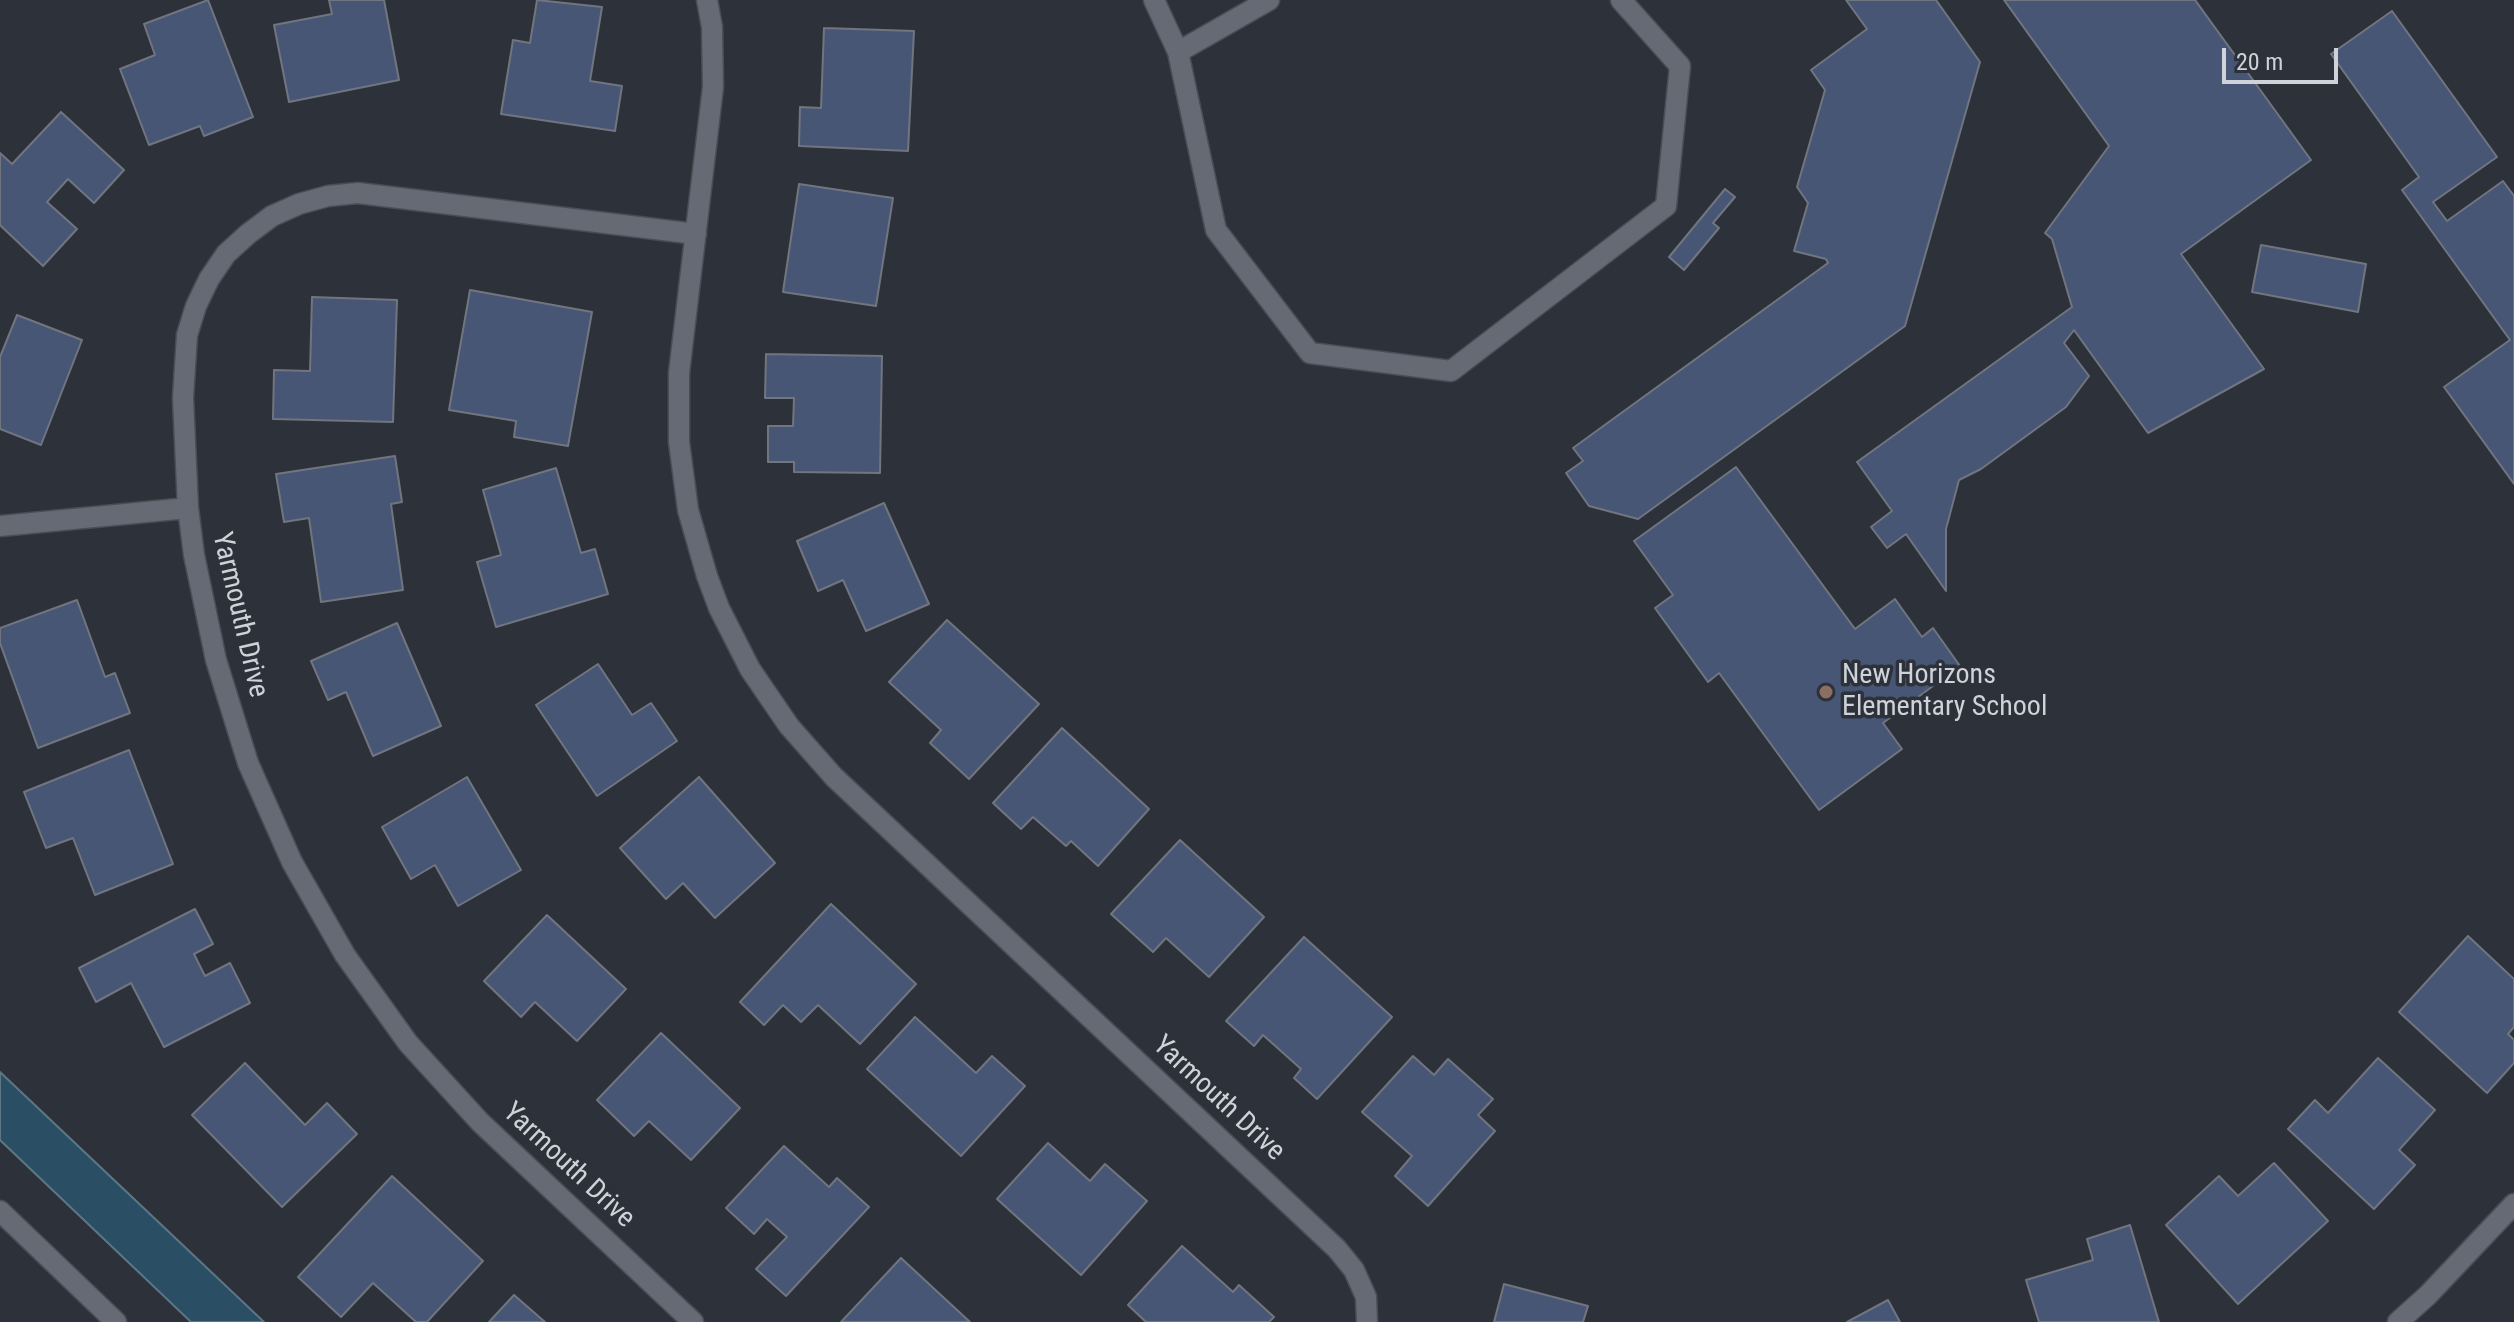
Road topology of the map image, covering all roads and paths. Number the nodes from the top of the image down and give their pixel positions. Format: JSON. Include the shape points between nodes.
{"nodes":[{"id":1,"x":707,"y":0,"type":"edge"},
{"id":2,"x":1154,"y":0,"type":"edge"},
{"id":3,"x":1269,"y":0,"type":"edge"},
{"id":4,"x":1621,"y":0,"type":"edge"},
{"id":5,"x":1178,"y":52,"type":"junction"},
{"id":6,"x":696,"y":234,"type":"junction"},
{"id":7,"x":188,"y":508,"type":"junction"},
{"id":8,"x":0,"y":526,"type":"edge"},
{"id":9,"x":2514,"y":1204,"type":"edge"},
{"id":10,"x":0,"y":1211,"type":"edge"},
{"id":11,"x":116,"y":1322,"type":"edge"},
{"id":12,"x":693,"y":1322,"type":"edge"},
{"id":13,"x":1367,"y":1322,"type":"edge"},
{"id":14,"x":2398,"y":1322,"type":"edge"}],
"edges":[{"from":1,"to":6,"type":"street","name":"Yarmouth Drive","via":[[713,87]]},
{"from":2,"to":5,"type":"street"},
{"from":3,"to":5,"type":"street"},
{"from":4,"to":5,"type":"street","via":[[1680,66],[1666,206],[1451,371],[1310,353],[1216,230]]},
{"from":6,"to":7,"type":"street","name":"Yarmouth Drive","via":[[358,193],[314,200],[272,216],[226,254],[209,279],[187,335],[183,398]]},
{"from":6,"to":13,"type":"street","name":"Yarmouth Drive","via":[[679,373],[679,442],[688,510],[707,576],[750,669],[789,726],[834,777],[1337,1249],[1366,1297]]},
{"from":7,"to":8,"type":"street"},
{"from":7,"to":12,"type":"street","name":"Yarmouth Drive","via":[[216,660],[248,763],[292,862],[345,955],[408,1043],[480,1122]]},
{"from":9,"to":14,"type":"street"},
{"from":10,"to":11,"type":"street"}]}
